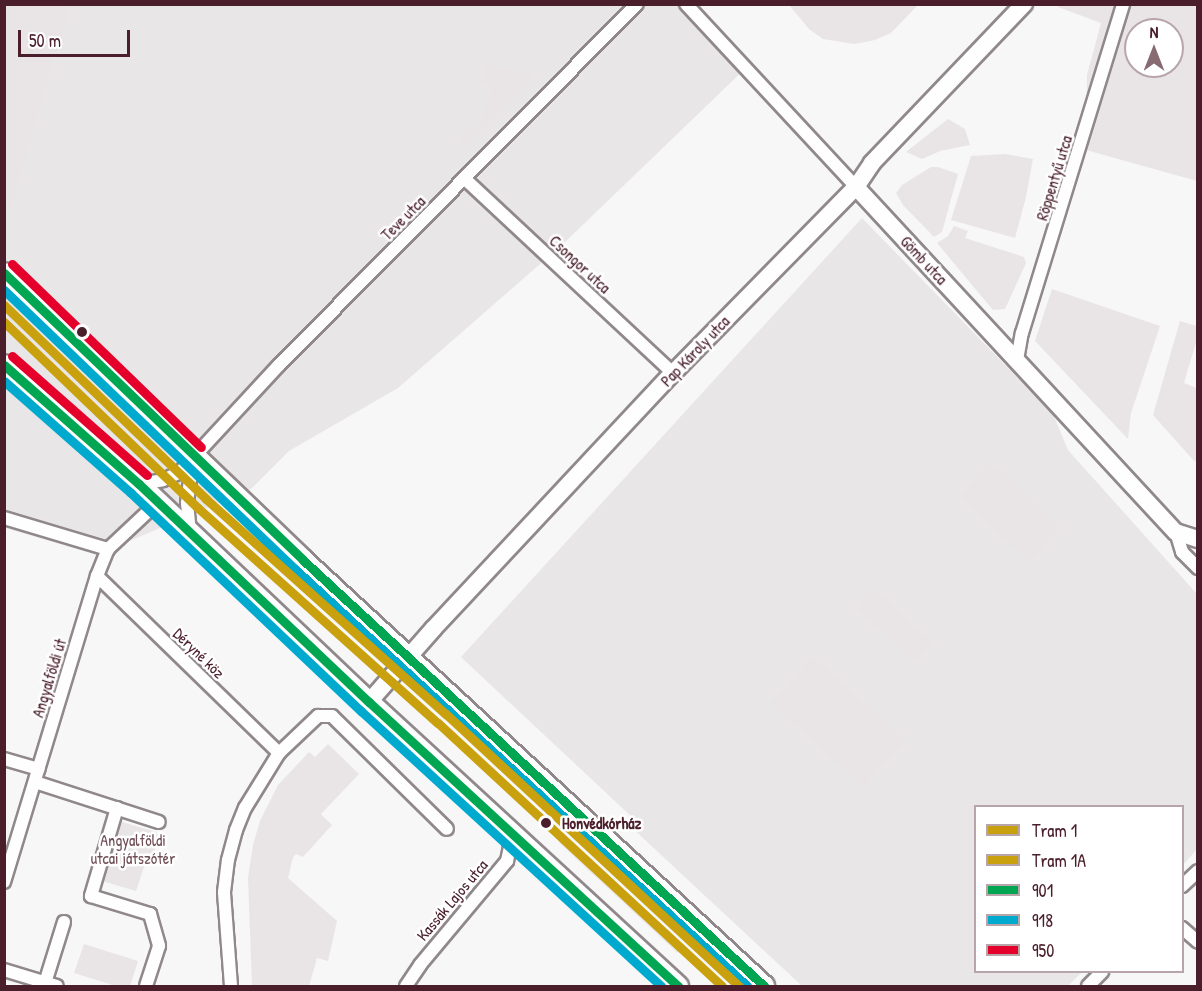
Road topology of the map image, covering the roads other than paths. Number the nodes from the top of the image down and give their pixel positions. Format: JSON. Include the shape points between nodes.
{"nodes":[{"id":1,"x":636,"y":4,"type":"edge"},
{"id":2,"x":686,"y":4,"type":"edge"},
{"id":3,"x":1024,"y":4,"type":"edge"},
{"id":4,"x":1123,"y":4,"type":"edge"},
{"id":5,"x":465,"y":179,"type":"junction"},
{"id":6,"x":856,"y":187,"type":"junction"},
{"id":7,"x":4,"y":273,"type":"edge"},
{"id":8,"x":1017,"y":360,"type":"junction"},
{"id":9,"x":4,"y":365,"type":"edge"},
{"id":10,"x":673,"y":373,"type":"junction"},
{"id":11,"x":193,"y":456,"type":"junction"},
{"id":12,"x":139,"y":484,"type":"junction"},
{"id":13,"x":158,"y":502,"type":"junction"},
{"id":14,"x":4,"y":518,"type":"edge"},
{"id":15,"x":1176,"y":532,"type":"junction"},
{"id":16,"x":190,"y":534,"type":"junction"},
{"id":17,"x":1197,"y":539,"type":"edge"},
{"id":18,"x":108,"y":549,"type":"junction"},
{"id":19,"x":1197,"y":568,"type":"edge"},
{"id":20,"x":97,"y":576,"type":"junction"},
{"id":21,"x":408,"y":657,"type":"junction"},
{"id":22,"x":369,"y":702,"type":"junction"},
{"id":23,"x":279,"y":753,"type":"junction"},
{"id":24,"x":4,"y":759,"type":"edge"},
{"id":25,"x":39,"y":769,"type":"junction"},
{"id":26,"x":35,"y":782,"type":"junction"},
{"id":27,"x":117,"y":808,"type":"junction"},
{"id":28,"x":159,"y":822,"type":"dead end"},
{"id":29,"x":447,"y":829,"type":"dead end"},
{"id":30,"x":508,"y":831,"type":"junction"},
{"id":31,"x":1197,"y":871,"type":"edge"},
{"id":32,"x":4,"y":882,"type":"edge"},
{"id":33,"x":1184,"y":884,"type":"edge"},
{"id":34,"x":64,"y":922,"type":"dead end"},
{"id":35,"x":1184,"y":930,"type":"edge"},
{"id":36,"x":1197,"y":942,"type":"edge"},
{"id":37,"x":4,"y":970,"type":"edge"},
{"id":38,"x":1101,"y":973,"type":"edge"},
{"id":39,"x":51,"y":985,"type":"edge"},
{"id":40,"x":762,"y":986,"type":"edge"},
{"id":41,"x":146,"y":987,"type":"edge"},
{"id":42,"x":231,"y":987,"type":"edge"},
{"id":43,"x":406,"y":987,"type":"edge"},
{"id":44,"x":678,"y":987,"type":"edge"},
{"id":45,"x":1088,"y":987,"type":"edge"}],
"edges":[{"from":1,"to":5,"type":"street","name":"Teve utca"},
{"from":2,"to":6,"type":"street","name":"Gömb utca"},
{"from":3,"to":6,"type":"street","name":"Pap Károly utca","via":[[880,154]]},
{"from":4,"to":8,"type":"street","name":"Röppentyű utca"},
{"from":5,"to":10,"type":"street","name":"Csongor utca"},
{"from":5,"to":11,"type":"street","name":"Teve utca"},
{"from":6,"to":8,"type":"street","name":"Gömb utca"},
{"from":6,"to":10,"type":"street","name":"Pap Károly utca"},
{"from":7,"to":11,"type":"main road"},
{"from":8,"to":15,"type":"street","name":"Gömb utca"},
{"from":9,"to":12,"type":"main road"},
{"from":10,"to":21,"type":"street","name":"Pap Károly utca"},
{"from":11,"to":12,"type":"street","name":"Teve utca","via":[[179,473]]},
{"from":11,"to":16,"type":"street","via":[[187,503]]},
{"from":11,"to":21,"type":"main road"},
{"from":12,"to":13,"type":"main road"},
{"from":13,"to":16,"type":"main road"},
{"from":13,"to":18,"type":"street","name":"Angyalföldi út"},
{"from":14,"to":18,"type":"street"},
{"from":15,"to":17,"type":"street"},
{"from":15,"to":19,"type":"street","via":[[1182,552]]},
{"from":16,"to":22,"type":"main road"},
{"from":18,"to":20,"type":"street","name":"Angyalföldi út"},
{"from":20,"to":23,"type":"street","name":"Déryné köz"},
{"from":20,"to":25,"type":"street","name":"Angyalföldi út"},
{"from":21,"to":22,"type":"street","name":"Pap Károly utca"},
{"from":21,"to":40,"type":"main road"},
{"from":22,"to":30,"type":"main road"},
{"from":23,"to":29,"type":"street","via":[[318,716],[332,716]]},
{"from":23,"to":42,"type":"street","via":[[245,808],[228,860],[224,892]]},
{"from":24,"to":25,"type":"street"},
{"from":25,"to":26,"type":"street","name":"Angyalföldi út"},
{"from":26,"to":27,"type":"street"},
{"from":26,"to":32,"type":"street","name":"Angyalföldi út"},
{"from":27,"to":28,"type":"street"},
{"from":27,"to":41,"type":"street","via":[[91,896],[150,914],[159,946]]},
{"from":30,"to":43,"type":"street","name":"Kassák Lajos utca","via":[[507,861]]},
{"from":30,"to":44,"type":"main road"},
{"from":31,"to":33,"type":"street"},
{"from":34,"to":39,"type":"street"},
{"from":35,"to":36,"type":"street"},
{"from":37,"to":39,"type":"street"},
{"from":38,"to":45,"type":"street"}]}
